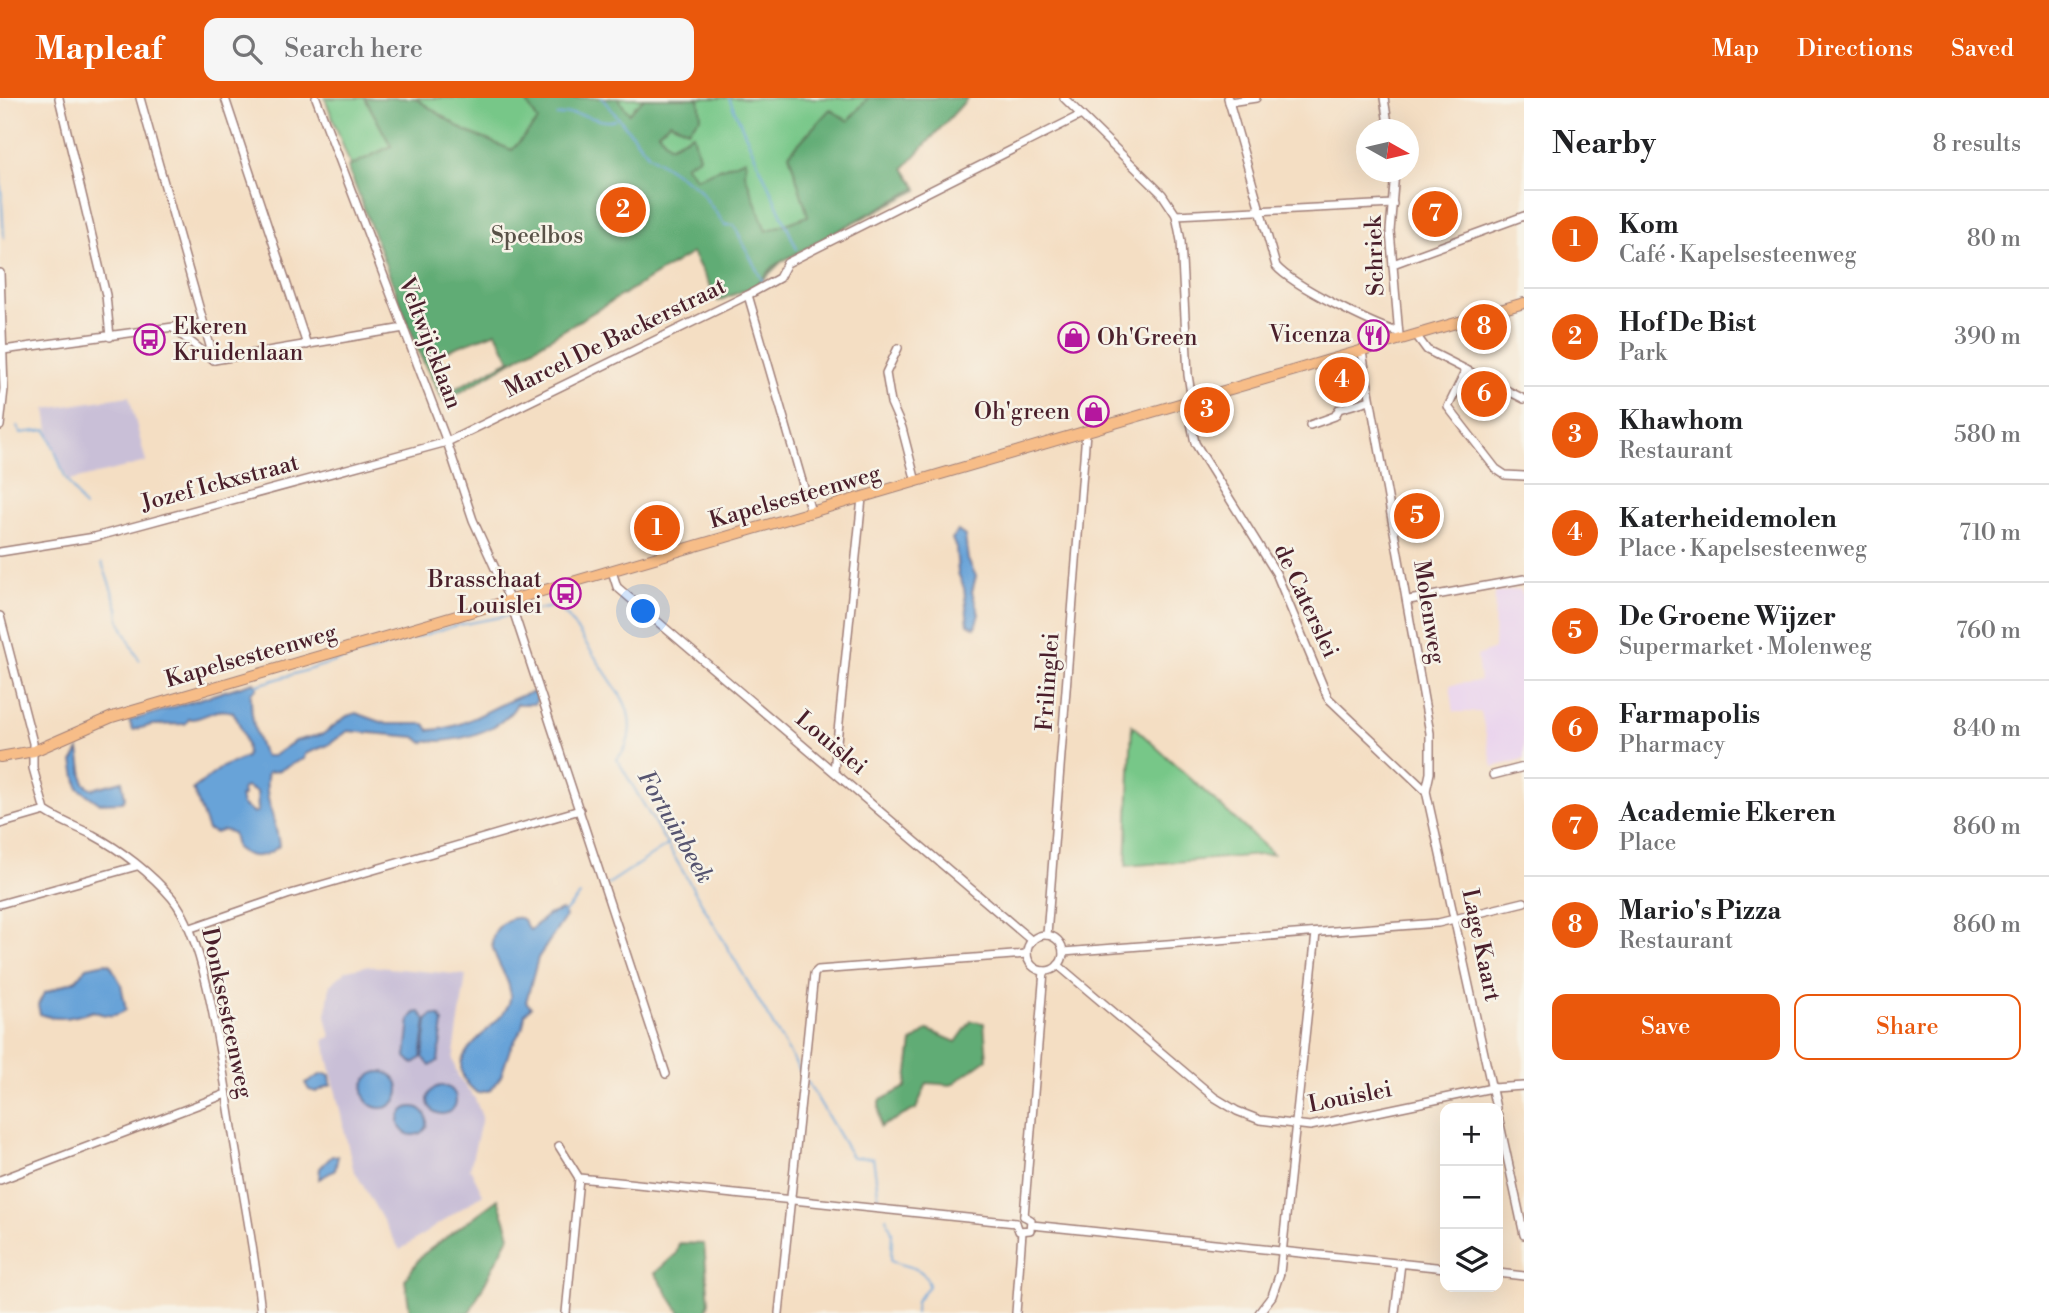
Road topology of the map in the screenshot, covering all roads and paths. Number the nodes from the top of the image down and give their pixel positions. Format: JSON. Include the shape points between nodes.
{"nodes":[{"id":1,"x":59,"y":98,"type":"edge"},
{"id":2,"x":140,"y":98,"type":"edge"},
{"id":3,"x":225,"y":98,"type":"edge"},
{"id":4,"x":316,"y":98,"type":"edge"},
{"id":5,"x":1064,"y":98,"type":"edge"},
{"id":6,"x":1256,"y":98,"type":"edge"},
{"id":7,"x":1384,"y":98,"type":"edge"},
{"id":8,"x":1228,"y":100,"type":"edge"},
{"id":9,"x":1081,"y":116,"type":"junction"},
{"id":10,"x":1387,"y":119,"type":"edge"},
{"id":11,"x":1394,"y":182,"type":"edge"},
{"id":12,"x":1393,"y":204,"type":"junction"},
{"id":13,"x":1258,"y":212,"type":"junction"},
{"id":14,"x":1176,"y":215,"type":"junction"},
{"id":15,"x":1524,"y":216,"type":"edge"},
{"id":16,"x":1393,"y":264,"type":"junction"},
{"id":17,"x":0,"y":273,"type":"edge"},
{"id":18,"x":748,"y":295,"type":"junction"},
{"id":19,"x":1524,"y":303,"type":"edge"},
{"id":20,"x":203,"y":323,"type":"junction"},
{"id":21,"x":404,"y":328,"type":"junction"},
{"id":22,"x":174,"y":329,"type":"junction"},
{"id":23,"x":1416,"y":335,"type":"junction"},
{"id":24,"x":1399,"y":336,"type":"junction"},
{"id":25,"x":110,"y":337,"type":"junction"},
{"id":26,"x":307,"y":345,"type":"junction"},
{"id":27,"x":898,"y":348,"type":"dead end"},
{"id":28,"x":3,"y":350,"type":"junction"},
{"id":29,"x":1362,"y":352,"type":"junction"},
{"id":30,"x":214,"y":360,"type":"junction"},
{"id":31,"x":1466,"y":370,"type":"junction"},
{"id":32,"x":1370,"y":400,"type":"junction"},
{"id":33,"x":1524,"y":400,"type":"edge"},
{"id":34,"x":1190,"y":401,"type":"junction"},
{"id":35,"x":1,"y":407,"type":"edge"},
{"id":36,"x":1310,"y":425,"type":"dead end"},
{"id":37,"x":0,"y":426,"type":"edge"},
{"id":38,"x":1086,"y":432,"type":"junction"},
{"id":39,"x":447,"y":442,"type":"junction"},
{"id":40,"x":1524,"y":476,"type":"edge"},
{"id":41,"x":916,"y":482,"type":"junction"},
{"id":42,"x":862,"y":498,"type":"junction"},
{"id":43,"x":811,"y":512,"type":"junction"},
{"id":44,"x":0,"y":552,"type":"edge"},
{"id":45,"x":612,"y":571,"type":"junction"},
{"id":46,"x":1524,"y":579,"type":"edge"},
{"id":47,"x":1409,"y":600,"type":"junction"},
{"id":48,"x":510,"y":601,"type":"junction"},
{"id":49,"x":0,"y":617,"type":"edge"},
{"id":50,"x":34,"y":751,"type":"junction"},
{"id":51,"x":0,"y":757,"type":"edge"},
{"id":52,"x":1524,"y":767,"type":"edge"},
{"id":53,"x":834,"y":771,"type":"junction"},
{"id":54,"x":1493,"y":775,"type":"dead end"},
{"id":55,"x":1426,"y":791,"type":"junction"},
{"id":56,"x":580,"y":810,"type":"junction"},
{"id":57,"x":45,"y":811,"type":"junction"},
{"id":58,"x":0,"y":824,"type":"edge"},
{"id":59,"x":137,"y":866,"type":"junction"},
{"id":60,"x":1524,"y":902,"type":"edge"},
{"id":61,"x":0,"y":904,"type":"edge"},
{"id":62,"x":1456,"y":919,"type":"junction"},
{"id":63,"x":191,"y":928,"type":"junction"},
{"id":64,"x":1316,"y":933,"type":"junction"},
{"id":65,"x":1047,"y":935,"type":"junction"},
{"id":66,"x":1032,"y":941,"type":"junction"},
{"id":67,"x":1063,"y":952,"type":"junction"},
{"id":68,"x":1027,"y":954,"type":"junction"},
{"id":69,"x":1058,"y":965,"type":"junction"},
{"id":70,"x":1044,"y":971,"type":"junction"},
{"id":71,"x":666,"y":1073,"type":"dead end"},
{"id":72,"x":1524,"y":1086,"type":"edge"},
{"id":73,"x":1492,"y":1088,"type":"junction"},
{"id":74,"x":226,"y":1094,"type":"junction"},
{"id":75,"x":1495,"y":1103,"type":"edge"},
{"id":76,"x":1296,"y":1126,"type":"junction"},
{"id":77,"x":1503,"y":1138,"type":"edge"},
{"id":78,"x":559,"y":1146,"type":"dead end"},
{"id":79,"x":579,"y":1178,"type":"junction"},
{"id":80,"x":0,"y":1180,"type":"edge"},
{"id":81,"x":790,"y":1200,"type":"junction"},
{"id":82,"x":1024,"y":1216,"type":"junction"},
{"id":83,"x":1016,"y":1223,"type":"junction"},
{"id":84,"x":1032,"y":1226,"type":"junction"},
{"id":85,"x":1022,"y":1232,"type":"junction"},
{"id":86,"x":1524,"y":1235,"type":"edge"},
{"id":87,"x":1283,"y":1251,"type":"junction"},
{"id":88,"x":1401,"y":1263,"type":"junction"},
{"id":89,"x":1440,"y":1267,"type":"edge"},
{"id":90,"x":1503,"y":1274,"type":"edge"},
{"id":91,"x":1524,"y":1276,"type":"edge"},
{"id":92,"x":261,"y":1313,"type":"edge"},
{"id":93,"x":566,"y":1313,"type":"edge"},
{"id":94,"x":779,"y":1313,"type":"edge"},
{"id":95,"x":1016,"y":1313,"type":"edge"},
{"id":96,"x":1259,"y":1313,"type":"edge"},
{"id":97,"x":1395,"y":1313,"type":"edge"}],
"edges":[{"from":1,"to":25,"type":"street","via":[[106,295]]},
{"from":2,"to":20,"type":"street"},
{"from":3,"to":26,"type":"street"},
{"from":4,"to":21,"type":"street","name":"Veltwijcklaan"},
{"from":5,"to":9,"type":"street"},
{"from":6,"to":8,"type":"street"},
{"from":7,"to":10,"type":"street"},
{"from":8,"to":13,"type":"street"},
{"from":9,"to":14,"type":"street","via":[[1162,194]]},
{"from":9,"to":18,"type":"street","via":[[787,263],[779,278]]},
{"from":11,"to":12,"type":"street","name":"Schriek"},
{"from":12,"to":13,"type":"street"},
{"from":12,"to":16,"type":"street","name":"Schriek"},
{"from":13,"to":14,"type":"street"},
{"from":13,"to":24,"type":"street","via":[[1282,273]]},
{"from":14,"to":34,"type":"street","name":"de Caterslei"},
{"from":15,"to":16,"type":"street"},
{"from":16,"to":24,"type":"street","name":"Schriek"},
{"from":17,"to":28,"type":"street"},
{"from":18,"to":39,"type":"street","name":"Marcel De Backerstraat"},
{"from":18,"to":43,"type":"street","name":"Marcel De Backerstraat"},
{"from":19,"to":23,"type":"main road","name":"Kapelsesteenweg"},
{"from":20,"to":22,"type":"street"},
{"from":20,"to":30,"type":"street"},
{"from":21,"to":26,"type":"street"},
{"from":21,"to":39,"type":"street","name":"Veltwijcklaan"},
{"from":22,"to":25,"type":"street"},
{"from":22,"to":30,"type":"street"},
{"from":23,"to":24,"type":"main road","name":"Kapelsesteenweg"},
{"from":23,"to":31,"type":"street","via":[[1427,350]]},
{"from":24,"to":29,"type":"main road","name":"Kapelsesteenweg"},
{"from":25,"to":28,"type":"street"},
{"from":26,"to":30,"type":"street"},
{"from":27,"to":41,"type":"street","via":[[886,373]]},
{"from":28,"to":35,"type":"street"},
{"from":29,"to":32,"type":"street","name":"Molenweg"},
{"from":29,"to":34,"type":"main road","name":"Kapelsesteenweg"},
{"from":31,"to":33,"type":"street"},
{"from":31,"to":40,"type":"street","via":[[1448,407],[1496,469],[1505,475]]},
{"from":32,"to":36,"type":"street","via":[[1339,409],[1335,416]]},
{"from":32,"to":47,"type":"street","name":"Molenweg"},
{"from":34,"to":38,"type":"main road","name":"Kapelsesteenweg"},
{"from":34,"to":55,"type":"street","name":"de Caterslei","via":[[1195,443],[1276,573],[1328,698]]},
{"from":35,"to":37,"type":"street"},
{"from":38,"to":41,"type":"main road","name":"Kapelsesteenweg"},
{"from":38,"to":65,"type":"street","name":"Frilinglei"},
{"from":39,"to":44,"type":"street","name":"Jozef Ickxstraat","via":[[95,537]]},
{"from":39,"to":48,"type":"street","name":"Veltwijcklaan","via":[[473,520]]},
{"from":41,"to":42,"type":"main road","name":"Kapelsesteenweg"},
{"from":42,"to":43,"type":"main road","name":"Kapelsesteenweg"},
{"from":42,"to":53,"type":"street"},
{"from":43,"to":45,"type":"main road","name":"Kapelsesteenweg"},
{"from":45,"to":48,"type":"main road","name":"Kapelsesteenweg"},
{"from":45,"to":53,"type":"street","name":"Louislei","via":[[617,587]]},
{"from":46,"to":47,"type":"street"},
{"from":47,"to":55,"type":"street","name":"Molenweg","via":[[1430,733]]},
{"from":48,"to":50,"type":"main road","name":"Kapelsesteenweg","via":[[96,722]]},
{"from":48,"to":56,"type":"street","name":"Veltwijcklaan"},
{"from":49,"to":50,"type":"street"},
{"from":50,"to":51,"type":"main road","name":"Kapelsesteenweg"},
{"from":50,"to":57,"type":"street","via":[[33,768]]},
{"from":52,"to":54,"type":"street"},
{"from":53,"to":66,"type":"street","name":"Louislei"},
{"from":55,"to":62,"type":"street","name":"Lage Kaart"},
{"from":56,"to":63,"type":"street","via":[[287,895]]},
{"from":56,"to":71,"type":"street","name":"Veltwijcklaan"},
{"from":57,"to":58,"type":"street"},
{"from":57,"to":59,"type":"street","name":"Donksesteenweg","via":[[110,844]]},
{"from":59,"to":61,"type":"street"},
{"from":59,"to":63,"type":"street","name":"Donksesteenweg","via":[[174,900]]},
{"from":60,"to":62,"type":"street"},
{"from":62,"to":64,"type":"street"},
{"from":62,"to":73,"type":"street","name":"Lage Kaart"},
{"from":63,"to":74,"type":"street","name":"Donksesteenweg"},
{"from":64,"to":67,"type":"street"},
{"from":64,"to":76,"type":"street"},
{"from":65,"to":66,"type":"street"},
{"from":65,"to":67,"type":"street","via":[[1058,941]]},
{"from":66,"to":68,"type":"street"},
{"from":67,"to":69,"type":"street"},
{"from":68,"to":70,"type":"street","via":[[1032,966]]},
{"from":68,"to":81,"type":"street","via":[[818,970],[814,974]]},
{"from":69,"to":70,"type":"street"},
{"from":69,"to":76,"type":"street","name":"Louislei","via":[[1226,1105],[1260,1120]]},
{"from":70,"to":82,"type":"street"},
{"from":72,"to":73,"type":"street","name":"Louislei"},
{"from":73,"to":75,"type":"street","name":"Lage Kaart"},
{"from":73,"to":76,"type":"street","name":"Louislei"},
{"from":74,"to":80,"type":"street"},
{"from":74,"to":92,"type":"street","name":"Donksesteenweg"},
{"from":76,"to":87,"type":"street"},
{"from":77,"to":86,"type":"street"},
{"from":78,"to":79,"type":"street"},
{"from":79,"to":81,"type":"street"},
{"from":79,"to":93,"type":"street"},
{"from":81,"to":83,"type":"street"},
{"from":81,"to":94,"type":"street"},
{"from":82,"to":83,"type":"street"},
{"from":82,"to":84,"type":"street"},
{"from":83,"to":85,"type":"street"},
{"from":84,"to":85,"type":"street"},
{"from":84,"to":87,"type":"street"},
{"from":85,"to":95,"type":"street"},
{"from":87,"to":88,"type":"street"},
{"from":87,"to":96,"type":"street","via":[[1278,1283]]},
{"from":88,"to":89,"type":"street"},
{"from":88,"to":97,"type":"street"},
{"from":90,"to":91,"type":"street"}]}
